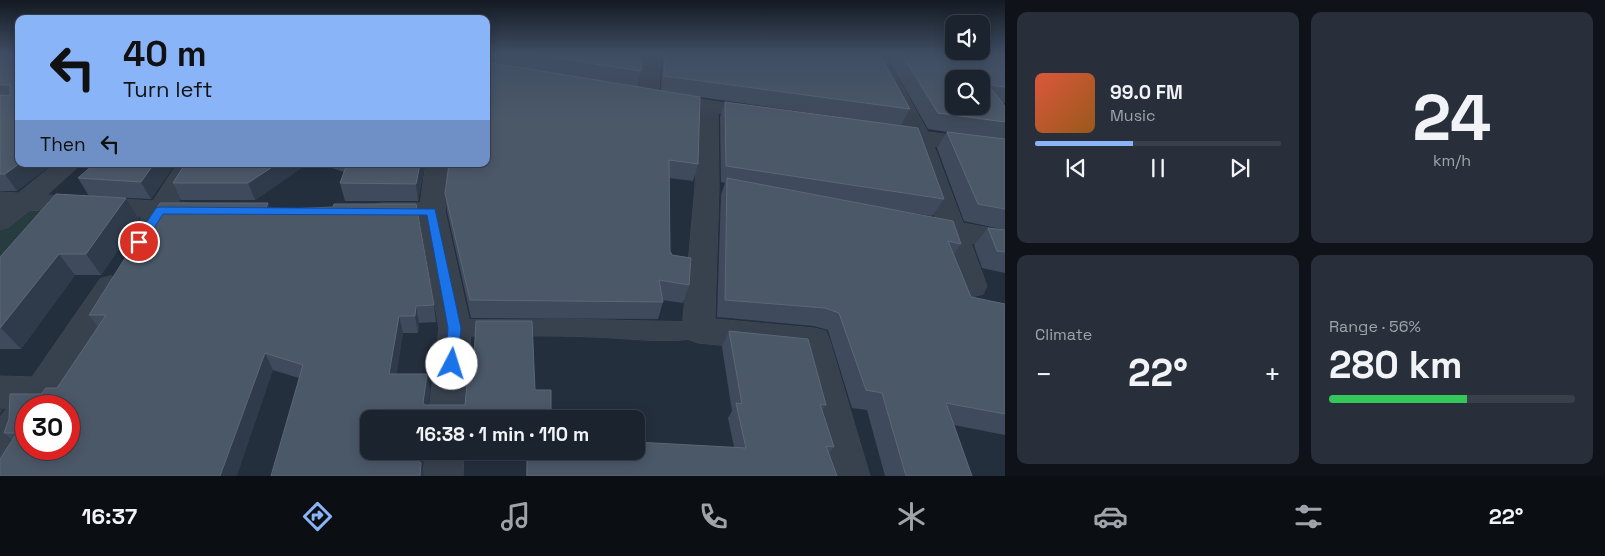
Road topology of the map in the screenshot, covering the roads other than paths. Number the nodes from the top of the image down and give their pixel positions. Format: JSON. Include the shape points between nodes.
{"nodes":[{"id":1,"x":645,"y":75,"type":"edge"},
{"id":2,"x":887,"y":75,"type":"edge"},
{"id":3,"x":708,"y":107,"type":"junction"},
{"id":4,"x":775,"y":117,"type":"edge"},
{"id":5,"x":862,"y":129,"type":"edge"},
{"id":6,"x":920,"y":138,"type":"junction"},
{"id":7,"x":1005,"y":149,"type":"edge"},
{"id":8,"x":64,"y":167,"type":"edge"},
{"id":9,"x":187,"y":167,"type":"edge"},
{"id":10,"x":438,"y":167,"type":"edge"},
{"id":11,"x":12,"y":200,"type":"edge"},
{"id":12,"x":160,"y":210,"type":"junction"},
{"id":13,"x":218,"y":210,"type":"edge"},
{"id":14,"x":354,"y":211,"type":"edge"},
{"id":15,"x":432,"y":211,"type":"junction"},
{"id":16,"x":0,"y":221,"type":"edge"},
{"id":17,"x":912,"y":223,"type":"edge"},
{"id":18,"x":952,"y":230,"type":"junction"},
{"id":19,"x":1005,"y":240,"type":"edge"},
{"id":20,"x":972,"y":286,"type":"dead end"},
{"id":21,"x":455,"y":328,"type":"junction"},
{"id":22,"x":698,"y":330,"type":"junction"},
{"id":23,"x":0,"y":392,"type":"edge"},
{"id":24,"x":38,"y":395,"type":"edge"},
{"id":25,"x":15,"y":398,"type":"edge"},
{"id":26,"x":448,"y":410,"type":"edge"},
{"id":27,"x":15,"y":427,"type":"edge"},
{"id":28,"x":0,"y":448,"type":"edge"},
{"id":29,"x":444,"y":460,"type":"edge"},
{"id":30,"x":443,"y":476,"type":"edge"},
{"id":31,"x":850,"y":476,"type":"edge"}],
"edges":[{"from":1,"to":3,"type":"street","via":[[640,94]]},
{"from":2,"to":6,"type":"street"},
{"from":3,"to":4,"type":"street"},
{"from":3,"to":22,"type":"street","via":[[716,188]]},
{"from":5,"to":6,"type":"street"},
{"from":6,"to":7,"type":"street"},
{"from":6,"to":18,"type":"street"},
{"from":8,"to":11,"type":"street"},
{"from":9,"to":12,"type":"street"},
{"from":10,"to":15,"type":"street"},
{"from":11,"to":12,"type":"street"},
{"from":11,"to":16,"type":"street"},
{"from":12,"to":13,"type":"street"},
{"from":12,"to":24,"type":"street"},
{"from":14,"to":15,"type":"street"},
{"from":15,"to":21,"type":"street"},
{"from":17,"to":18,"type":"street"},
{"from":18,"to":19,"type":"street"},
{"from":18,"to":20,"type":"street"},
{"from":21,"to":22,"type":"lane"},
{"from":21,"to":26,"type":"street"},
{"from":22,"to":31,"type":"street","via":[[814,341]]},
{"from":23,"to":25,"type":"street"},
{"from":27,"to":28,"type":"street"},
{"from":29,"to":30,"type":"street"}]}
